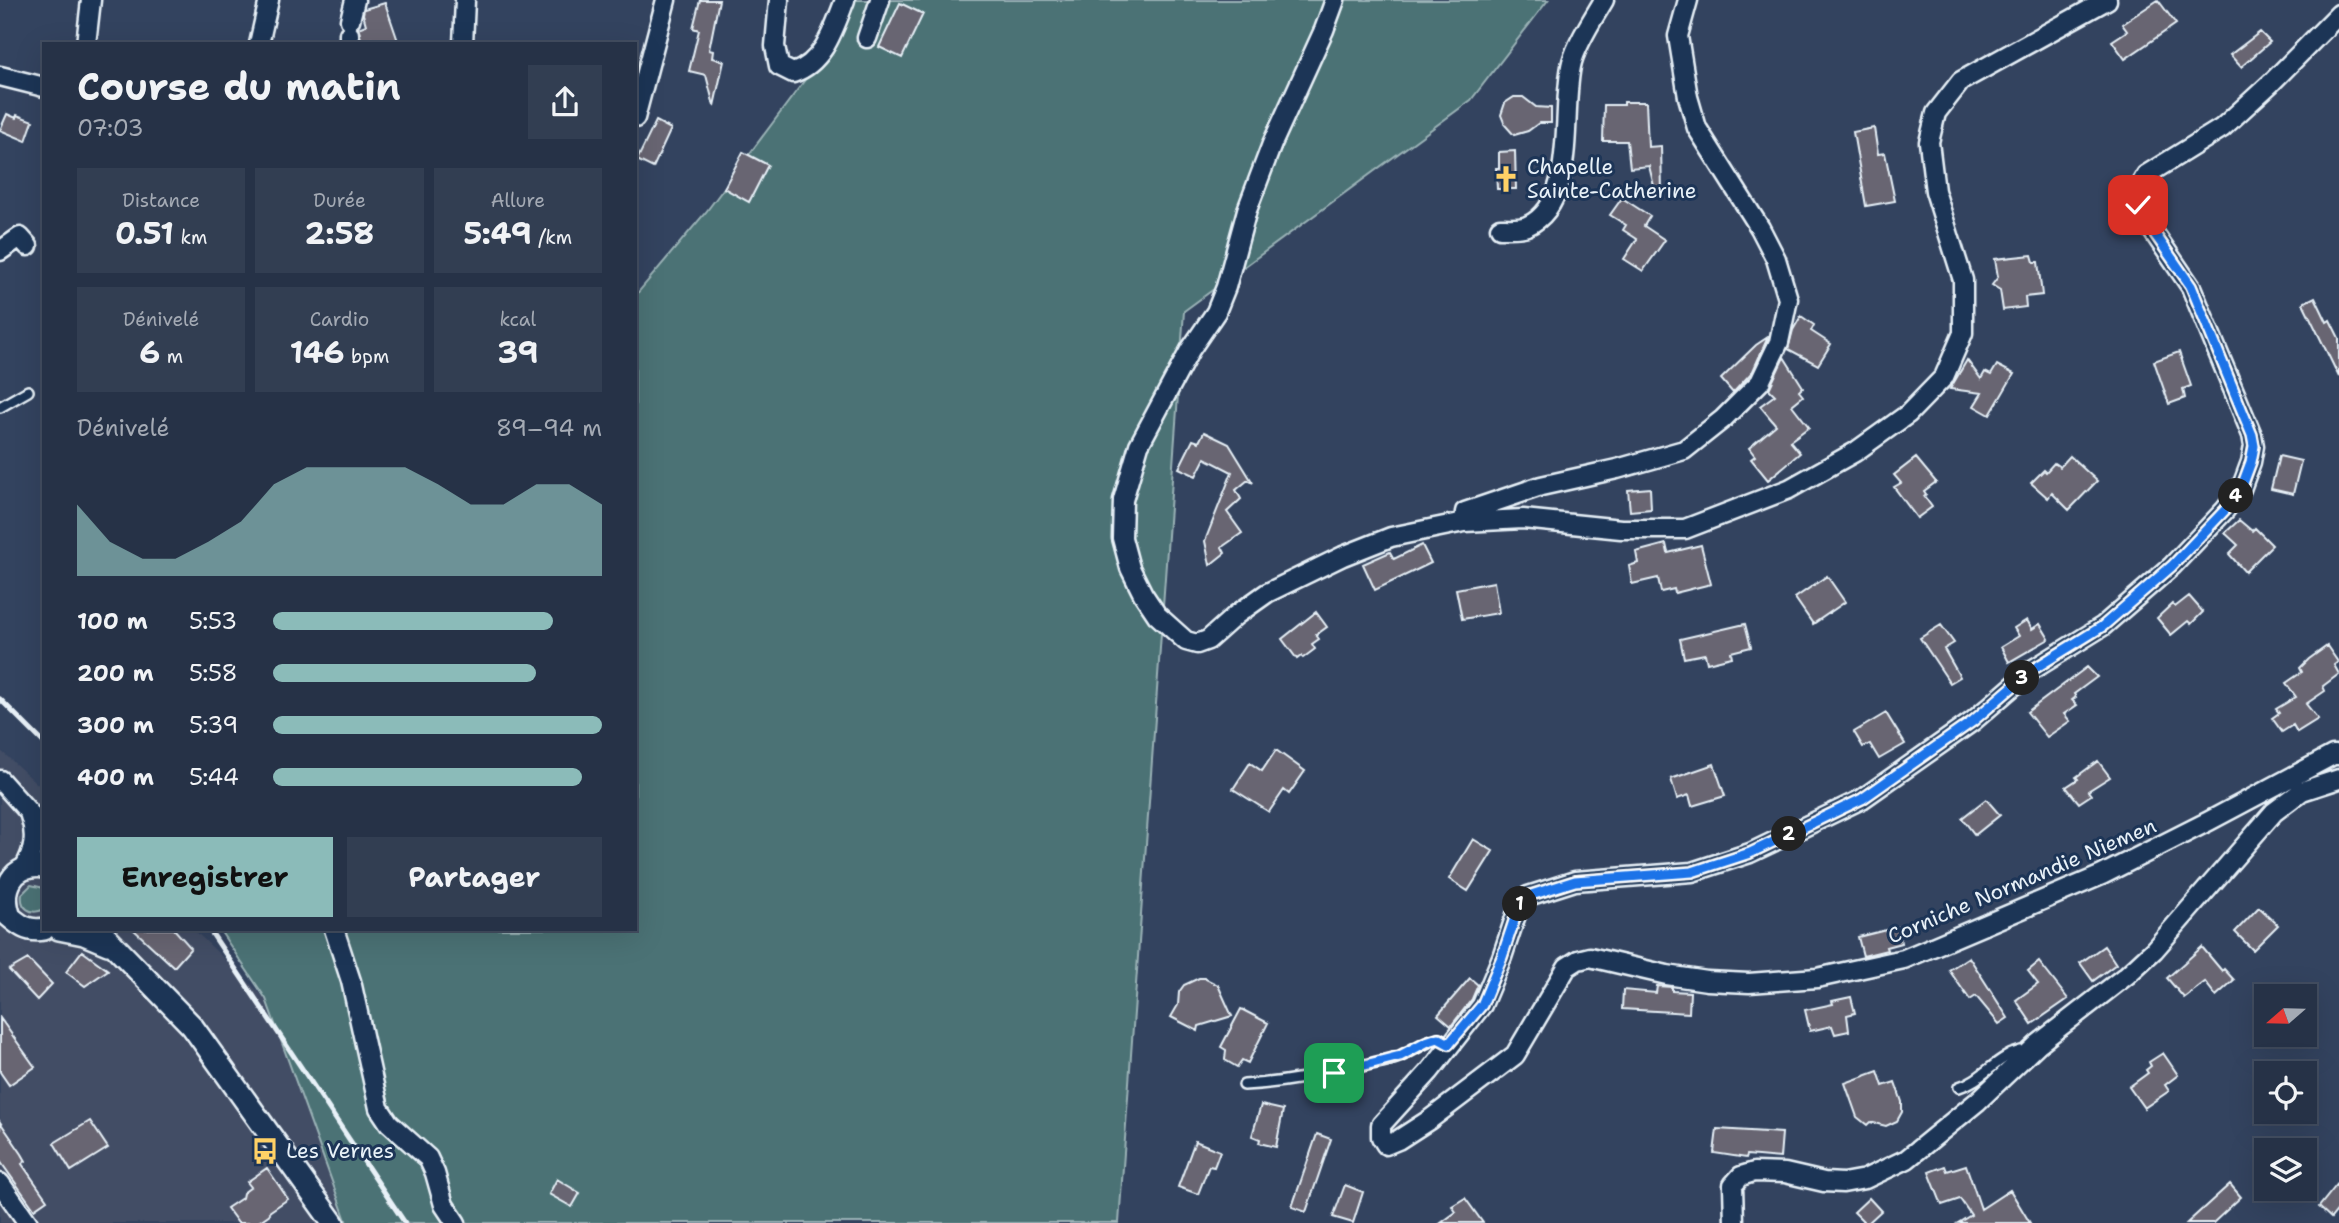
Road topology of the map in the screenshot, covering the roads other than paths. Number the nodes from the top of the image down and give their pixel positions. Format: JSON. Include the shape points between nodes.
{"nodes":[{"id":1,"x":91,"y":0,"type":"edge"},
{"id":2,"x":269,"y":0,"type":"edge"},
{"id":3,"x":355,"y":0,"type":"edge"},
{"id":4,"x":465,"y":0,"type":"edge"},
{"id":5,"x":666,"y":0,"type":"edge"},
{"id":6,"x":779,"y":0,"type":"edge"},
{"id":7,"x":845,"y":0,"type":"edge"},
{"id":8,"x":880,"y":0,"type":"edge"},
{"id":9,"x":1335,"y":0,"type":"edge"},
{"id":10,"x":1604,"y":0,"type":"edge"},
{"id":11,"x":1688,"y":0,"type":"edge"},
{"id":12,"x":2107,"y":0,"type":"edge"},
{"id":13,"x":2339,"y":14,"type":"edge"},
{"id":14,"x":349,"y":33,"type":"edge"},
{"id":15,"x":867,"y":38,"type":"dead end"},
{"id":16,"x":86,"y":42,"type":"edge"},
{"id":17,"x":259,"y":42,"type":"edge"},
{"id":18,"x":463,"y":42,"type":"edge"},
{"id":19,"x":0,"y":76,"type":"edge"},
{"id":20,"x":42,"y":86,"type":"edge"},
{"id":21,"x":637,"y":110,"type":"edge"},
{"id":22,"x":1500,"y":228,"type":"dead end"},
{"id":23,"x":28,"y":246,"type":"dead end"},
{"id":24,"x":0,"y":251,"type":"edge"},
{"id":25,"x":28,"y":391,"type":"dead end"},
{"id":26,"x":0,"y":407,"type":"edge"},
{"id":27,"x":1464,"y":522,"type":"junction"},
{"id":28,"x":2339,"y":755,"type":"edge"},
{"id":29,"x":2339,"y":779,"type":"edge"},
{"id":30,"x":0,"y":780,"type":"edge"},
{"id":31,"x":27,"y":809,"type":"junction"},
{"id":32,"x":42,"y":827,"type":"edge"},
{"id":33,"x":21,"y":870,"type":"edge"},
{"id":34,"x":5,"y":913,"type":"edge"},
{"id":35,"x":42,"y":929,"type":"edge"},
{"id":36,"x":69,"y":931,"type":"edge"},
{"id":37,"x":100,"y":931,"type":"edge"},
{"id":38,"x":335,"y":931,"type":"edge"},
{"id":39,"x":113,"y":947,"type":"junction"},
{"id":40,"x":1449,"y":1044,"type":"junction"},
{"id":41,"x":2027,"y":1055,"type":"junction"},
{"id":42,"x":1244,"y":1085,"type":"dead end"},
{"id":43,"x":1959,"y":1087,"type":"dead end"},
{"id":44,"x":1,"y":1186,"type":"edge"},
{"id":45,"x":29,"y":1223,"type":"edge"},
{"id":46,"x":333,"y":1223,"type":"edge"},
{"id":47,"x":456,"y":1223,"type":"edge"},
{"id":48,"x":1734,"y":1223,"type":"edge"}],
"edges":[{"from":1,"to":16,"type":"street"},
{"from":2,"to":17,"type":"street"},
{"from":3,"to":14,"type":"street"},
{"from":4,"to":18,"type":"street"},
{"from":5,"to":21,"type":"street"},
{"from":6,"to":7,"type":"street","via":[[775,46],[779,66],[793,73],[807,68],[827,43]]},
{"from":8,"to":15,"type":"street"},
{"from":9,"to":27,"type":"street","via":[[1272,144],[1216,312],[1139,445],[1123,500],[1122,538],[1130,568],[1157,615],[1186,641],[1197,644],[1267,593],[1343,556],[1391,537]]},
{"from":10,"to":22,"type":"street","via":[[1572,62],[1554,199],[1526,226]]},
{"from":11,"to":27,"type":"street","via":[[1678,36],[1688,97],[1698,128],[1776,259],[1788,299],[1779,342],[1760,382],[1684,450],[1541,486],[1465,512]]},
{"from":12,"to":27,"type":"street","via":[[1961,81],[1936,113],[1929,142],[1935,191],[1963,280],[1963,333],[1944,377],[1908,414],[1855,452],[1789,489],[1685,529],[1523,519]]},
{"from":13,"to":40,"type":"street","name":"Corniche Normandie Niemen","via":[[2222,128],[2146,175],[2138,189],[2138,205],[2148,224],[2191,286],[2252,435],[2247,476],[2225,510],[2172,566],[2103,626],[2032,670],[1973,721],[1862,799],[1750,853],[1692,872],[1575,881],[1528,896],[1520,903],[1482,1005]]},
{"from":19,"to":20,"type":"street"},
{"from":23,"to":24,"type":"street","via":[[20,237]]},
{"from":25,"to":26,"type":"lane"},
{"from":28,"to":40,"type":"street","name":"Corniche Normandie Niemen","via":[[2102,875],[1904,959],[1817,978],[1749,983],[1667,975],[1590,957],[1578,960],[1567,967],[1515,1055],[1429,1120],[1386,1145],[1381,1125]]},
{"from":29,"to":41,"type":"street","via":[[2302,792],[2274,812],[2154,950]]},
{"from":30,"to":31,"type":"street"},
{"from":31,"to":32,"type":"street"},
{"from":31,"to":33,"type":"street","via":[[34,846]]},
{"from":33,"to":34,"type":"street","via":[[5,889]]},
{"from":34,"to":35,"type":"street","via":[[27,929]]},
{"from":36,"to":39,"type":"street"},
{"from":37,"to":39,"type":"street"},
{"from":38,"to":47,"type":"street","via":[[351,981],[379,1108],[428,1158],[443,1205]]},
{"from":39,"to":46,"type":"street","via":[[192,1026]]},
{"from":40,"to":42,"type":"lane","via":[[1438,1038],[1381,1062],[1321,1076]]},
{"from":41,"to":43,"type":"lane","via":[[2012,1053]]},
{"from":41,"to":48,"type":"street","via":[[1907,1159],[1865,1179],[1843,1183],[1785,1173],[1741,1176],[1733,1185]]},
{"from":44,"to":45,"type":"street"}]}
